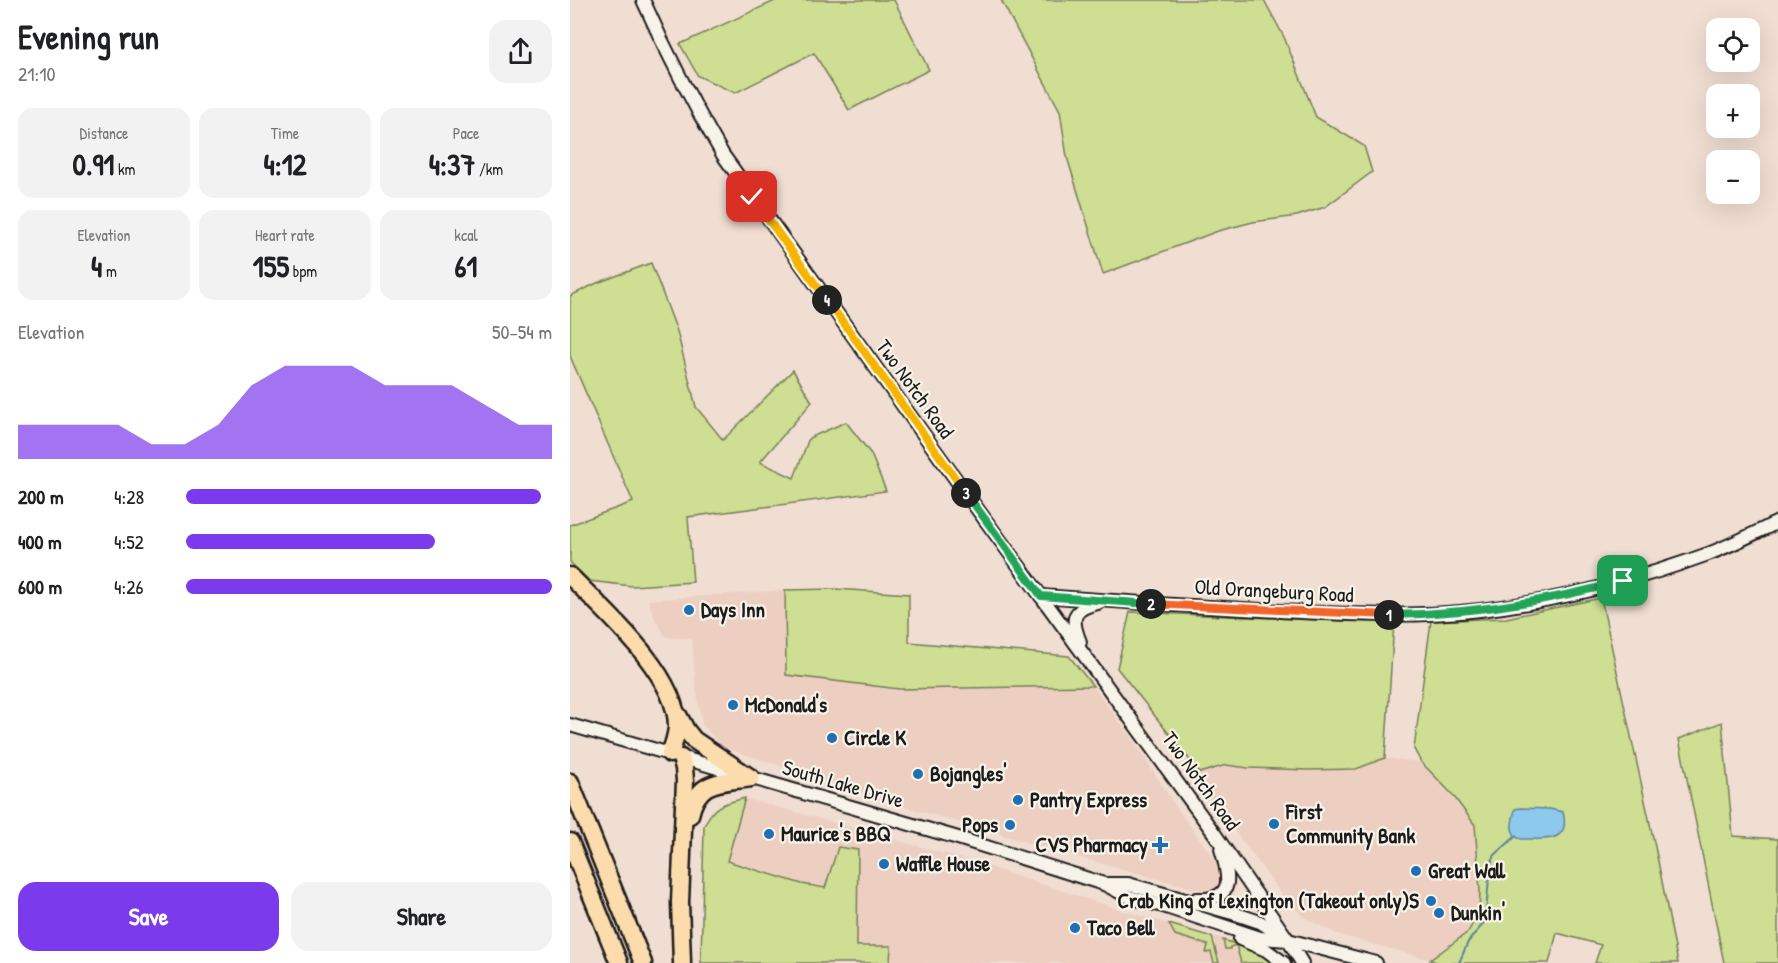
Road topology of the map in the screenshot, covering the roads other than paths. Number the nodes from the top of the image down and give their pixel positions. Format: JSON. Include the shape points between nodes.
{"nodes":[{"id":1,"x":643,"y":0,"type":"edge"},
{"id":2,"x":1778,"y":522,"type":"edge"},
{"id":3,"x":570,"y":576,"type":"edge"},
{"id":4,"x":1041,"y":596,"type":"junction"},
{"id":5,"x":1109,"y":601,"type":"junction"},
{"id":6,"x":1086,"y":657,"type":"junction"},
{"id":7,"x":672,"y":705,"type":"junction"},
{"id":8,"x":576,"y":726,"type":"edge"},
{"id":9,"x":675,"y":756,"type":"junction"},
{"id":10,"x":751,"y":778,"type":"junction"},
{"id":11,"x":570,"y":782,"type":"edge"},
{"id":12,"x":1218,"y":837,"type":"junction"},
{"id":13,"x":570,"y":842,"type":"edge"},
{"id":14,"x":682,"y":848,"type":"junction"},
{"id":15,"x":1104,"y":884,"type":"junction"},
{"id":16,"x":1173,"y":898,"type":"junction"},
{"id":17,"x":1216,"y":924,"type":"junction"},
{"id":18,"x":1288,"y":940,"type":"junction"},
{"id":19,"x":619,"y":963,"type":"edge"},
{"id":20,"x":643,"y":963,"type":"edge"},
{"id":21,"x":682,"y":963,"type":"edge"},
{"id":22,"x":1284,"y":963,"type":"edge"},
{"id":23,"x":1302,"y":963,"type":"edge"},
{"id":24,"x":1370,"y":963,"type":"edge"}],
"edges":[{"from":1,"to":4,"type":"street","name":"Two Notch Road","via":[[667,54],[723,155]]},
{"from":2,"to":5,"type":"street","name":"Old Orangeburg Road","via":[[1710,553],[1636,578],[1553,599],[1477,611],[1359,615]]},
{"from":3,"to":7,"type":"highway","via":[[638,646],[659,676]]},
{"from":4,"to":5,"type":"street","name":"Old Orangeburg Road"},
{"from":4,"to":6,"type":"street","name":"Two Notch Road"},
{"from":5,"to":6,"type":"street","via":[[1082,607],[1076,615],[1074,626]]},
{"from":6,"to":12,"type":"street","name":"Two Notch Road"},
{"from":7,"to":9,"type":"highway","via":[[677,730]]},
{"from":7,"to":10,"type":"highway","via":[[694,740]]},
{"from":8,"to":9,"type":"street","name":"South Lake Drive"},
{"from":9,"to":10,"type":"street","name":"South Lake Drive"},
{"from":9,"to":14,"type":"highway","via":[[684,768],[685,781]]},
{"from":10,"to":14,"type":"highway","via":[[708,786],[699,793],[693,801]]},
{"from":10,"to":15,"type":"street","name":"South Lake Drive"},
{"from":11,"to":20,"type":"highway"},
{"from":12,"to":16,"type":"street","via":[[1228,878],[1224,892],[1207,900]]},
{"from":12,"to":18,"type":"street","name":"Two Notch Road"},
{"from":13,"to":19,"type":"highway"},
{"from":14,"to":21,"type":"highway"},
{"from":15,"to":16,"type":"street","name":"South Lake Drive","via":[[1128,884]]},
{"from":15,"to":17,"type":"street","name":"South Lake Drive","via":[[1129,897]]},
{"from":16,"to":18,"type":"street","name":"South Lake Drive","via":[[1260,922]]},
{"from":17,"to":18,"type":"street","name":"South Lake Drive","via":[[1260,938]]},
{"from":17,"to":22,"type":"street"},
{"from":18,"to":23,"type":"street","name":"Two Notch Road"},
{"from":18,"to":24,"type":"street","name":"South Lake Drive"}]}
